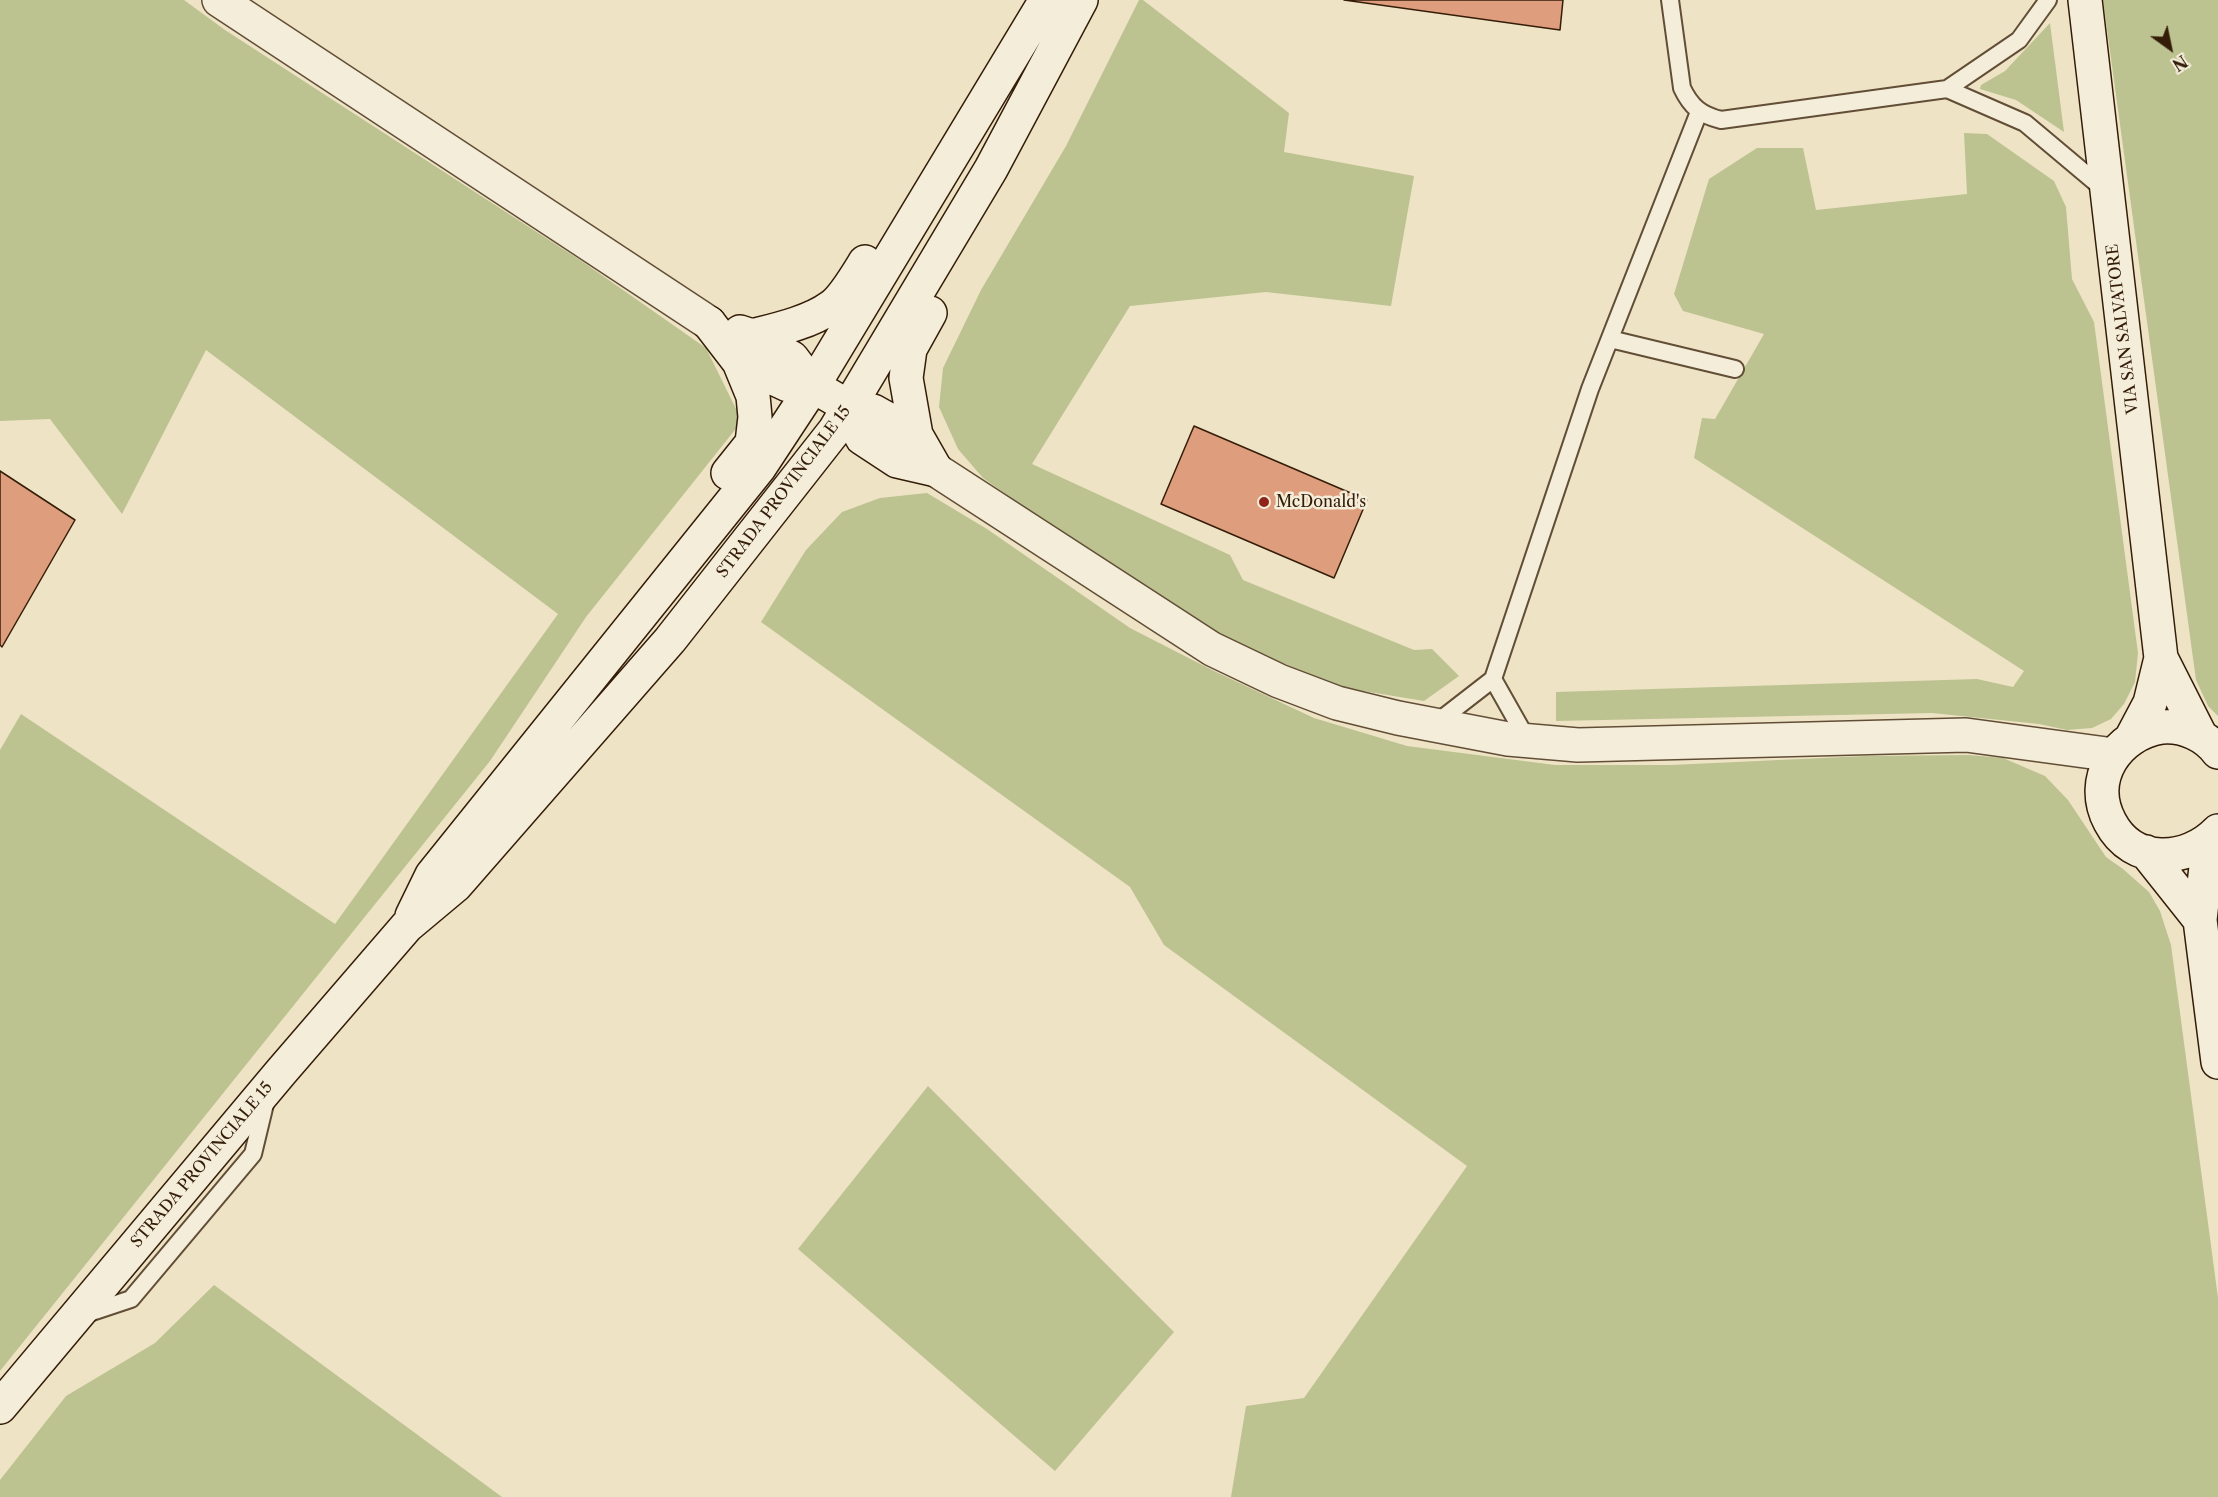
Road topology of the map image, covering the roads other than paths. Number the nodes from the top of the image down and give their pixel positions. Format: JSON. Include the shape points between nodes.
{"nodes":[{"id":1,"x":219,"y":0,"type":"edge"},
{"id":2,"x":1046,"y":0,"type":"edge"},
{"id":3,"x":1081,"y":0,"type":"edge"},
{"id":4,"x":1670,"y":0,"type":"edge"},
{"id":5,"x":2048,"y":0,"type":"edge"},
{"id":6,"x":2085,"y":0,"type":"edge"},
{"id":7,"x":1947,"y":89,"type":"junction"},
{"id":8,"x":980,"y":112,"type":"junction"},
{"id":9,"x":1699,"y":112,"type":"junction"},
{"id":10,"x":1002,"y":149,"type":"junction"},
{"id":11,"x":2106,"y":191,"type":"junction"},
{"id":12,"x":1610,"y":339,"type":"junction"},
{"id":13,"x":746,"y":349,"type":"junction"},
{"id":14,"x":1735,"y":369,"type":"dead end"},
{"id":15,"x":813,"y":386,"type":"junction"},
{"id":16,"x":849,"y":407,"type":"junction"},
{"id":17,"x":916,"y":435,"type":"junction"},
{"id":18,"x":936,"y":470,"type":"junction"},
{"id":19,"x":694,"y":609,"type":"junction"},
{"id":20,"x":627,"y":633,"type":"junction"},
{"id":21,"x":2161,"y":658,"type":"junction"},
{"id":22,"x":1493,"y":680,"type":"junction"},
{"id":23,"x":1434,"y":724,"type":"junction"},
{"id":24,"x":1528,"y":741,"type":"junction"},
{"id":25,"x":2123,"y":746,"type":"junction"},
{"id":26,"x":2212,"y":746,"type":"edge"},
{"id":27,"x":2213,"y":836,"type":"edge"},
{"id":28,"x":2146,"y":852,"type":"junction"},
{"id":29,"x":2200,"y":920,"type":"junction"},
{"id":30,"x":407,"y":926,"type":"junction"},
{"id":31,"x":2218,"y":1062,"type":"edge"},
{"id":32,"x":0,"y":1407,"type":"edge"}],
"edges":[{"from":1,"to":13,"type":"main road"},
{"from":2,"to":8,"type":"main road","name":"STRADA PROVINCIALE 15"},
{"from":3,"to":10,"type":"main road","name":"STRADA PROVINCIALE 15"},
{"from":4,"to":9,"type":"lane","via":[[1682,88]]},
{"from":5,"to":7,"type":"lane","via":[[2019,40]]},
{"from":6,"to":11,"type":"main road","name":"VIA SAN SALVATORE"},
{"from":7,"to":9,"type":"lane","via":[[1721,120]]},
{"from":7,"to":11,"type":"lane","via":[[2025,123]]},
{"from":8,"to":13,"type":"main road","via":[[941,133],[857,276],[832,307]]},
{"from":8,"to":15,"type":"main road","name":"STRADA PROVINCIALE 15"},
{"from":9,"to":12,"type":"lane"},
{"from":10,"to":16,"type":"main road","name":"STRADA PROVINCIALE 15"},
{"from":10,"to":17,"type":"main road","via":[[1005,181],[910,349],[906,378]]},
{"from":11,"to":21,"type":"main road","name":"VIA SAN SALVATORE"},
{"from":12,"to":14,"type":"lane"},
{"from":12,"to":22,"type":"lane"},
{"from":13,"to":15,"type":"main road","via":[[788,385]]},
{"from":13,"to":20,"type":"main road","via":[[755,417],[752,443],[638,587]]},
{"from":15,"to":16,"type":"main road"},
{"from":15,"to":19,"type":"main road","via":[[816,409],[811,426],[695,581]]},
{"from":15,"to":20,"type":"main road","name":"STRADA PROVINCIALE 15","via":[[759,468]]},
{"from":16,"to":17,"type":"main road","via":[[873,411]]},
{"from":16,"to":18,"type":"main road","via":[[862,438],[897,461]]},
{"from":16,"to":19,"type":"main road","name":"STRADA PROVINCIALE 15"},
{"from":17,"to":18,"type":"main road"},
{"from":18,"to":23,"type":"main road","via":[[1212,649],[1337,703]]},
{"from":19,"to":30,"type":"main road","name":"STRADA PROVINCIALE 15","via":[[456,885]]},
{"from":20,"to":30,"type":"main road","name":"STRADA PROVINCIALE 15","via":[[432,875]]},
{"from":21,"to":25,"type":"main road","name":"VIA SAN SALVATORE","via":[[2150,703]]},
{"from":21,"to":26,"type":"main road","name":"VIA SAN SALVATORE"},
{"from":22,"to":23,"type":"lane"},
{"from":22,"to":24,"type":"lane"},
{"from":23,"to":24,"type":"main road"},
{"from":24,"to":25,"type":"main road","via":[[1578,745],[1966,735]]},
{"from":25,"to":26,"type":"main road","via":[[2148,730],[2166,727],[2184,729]]},
{"from":25,"to":28,"type":"main road","name":"VIA SAN SALVATORE","via":[[2108,765],[2103,802],[2110,822],[2122,838]]},
{"from":27,"to":28,"type":"main road","via":[[2194,850],[2178,855]]},
{"from":27,"to":29,"type":"main road"},
{"from":28,"to":29,"type":"main road"},
{"from":29,"to":31,"type":"main road"},
{"from":30,"to":32,"type":"main road","name":"STRADA PROVINCIALE 15"}]}
